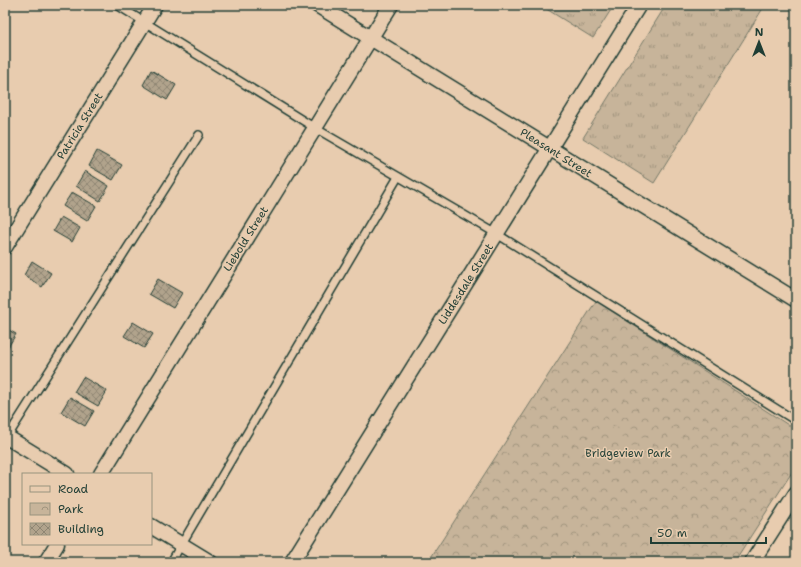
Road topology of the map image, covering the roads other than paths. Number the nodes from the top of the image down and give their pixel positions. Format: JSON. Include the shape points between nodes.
{"nodes":[{"id":1,"x":117,"y":5,"type":"edge"},
{"id":2,"x":155,"y":5,"type":"edge"},
{"id":3,"x":317,"y":5,"type":"edge"},
{"id":4,"x":391,"y":5,"type":"edge"},
{"id":5,"x":639,"y":5,"type":"edge"},
{"id":6,"x":145,"y":22,"type":"junction"},
{"id":7,"x":371,"y":38,"type":"junction"},
{"id":8,"x":315,"y":128,"type":"junction"},
{"id":9,"x":199,"y":135,"type":"dead end"},
{"id":10,"x":549,"y":148,"type":"junction"},
{"id":11,"x":398,"y":177,"type":"junction"},
{"id":12,"x":497,"y":234,"type":"junction"},
{"id":13,"x":5,"y":247,"type":"edge"},
{"id":14,"x":796,"y":300,"type":"edge"},
{"id":15,"x":796,"y":421,"type":"edge"},
{"id":16,"x":6,"y":438,"type":"edge"},
{"id":17,"x":65,"y":473,"type":"edge"},
{"id":18,"x":102,"y":473,"type":"edge"},
{"id":19,"x":796,"y":493,"type":"edge"},
{"id":20,"x":152,"y":527,"type":"edge"},
{"id":21,"x":56,"y":545,"type":"edge"},
{"id":22,"x":182,"y":545,"type":"junction"},
{"id":23,"x":46,"y":562,"type":"edge"},
{"id":24,"x":171,"y":562,"type":"edge"},
{"id":25,"x":210,"y":562,"type":"edge"},
{"id":26,"x":292,"y":562,"type":"edge"},
{"id":27,"x":752,"y":562,"type":"edge"}],
"edges":[{"from":1,"to":6,"type":"lane"},
{"from":2,"to":6,"type":"street","name":"Patricia Street"},
{"from":3,"to":7,"type":"street","name":"Pleasant Street"},
{"from":4,"to":7,"type":"street","name":"Liebold Street"},
{"from":5,"to":10,"type":"street","name":"Liddesdale Street"},
{"from":6,"to":8,"type":"lane"},
{"from":6,"to":13,"type":"street","name":"Patricia Street"},
{"from":7,"to":8,"type":"street","name":"Liebold Street"},
{"from":7,"to":10,"type":"street","name":"Pleasant Street"},
{"from":8,"to":11,"type":"lane"},
{"from":8,"to":18,"type":"street","name":"Liebold Street"},
{"from":9,"to":16,"type":"lane"},
{"from":10,"to":12,"type":"street","name":"Liddesdale Street"},
{"from":10,"to":14,"type":"street","name":"Pleasant Street"},
{"from":11,"to":12,"type":"lane"},
{"from":11,"to":22,"type":"lane"},
{"from":12,"to":15,"type":"lane"},
{"from":12,"to":26,"type":"street","name":"Liddesdale Street"},
{"from":16,"to":17,"type":"street"},
{"from":19,"to":27,"type":"street"},
{"from":20,"to":22,"type":"street"},
{"from":21,"to":23,"type":"street"},
{"from":22,"to":24,"type":"lane"},
{"from":22,"to":25,"type":"street"}]}
